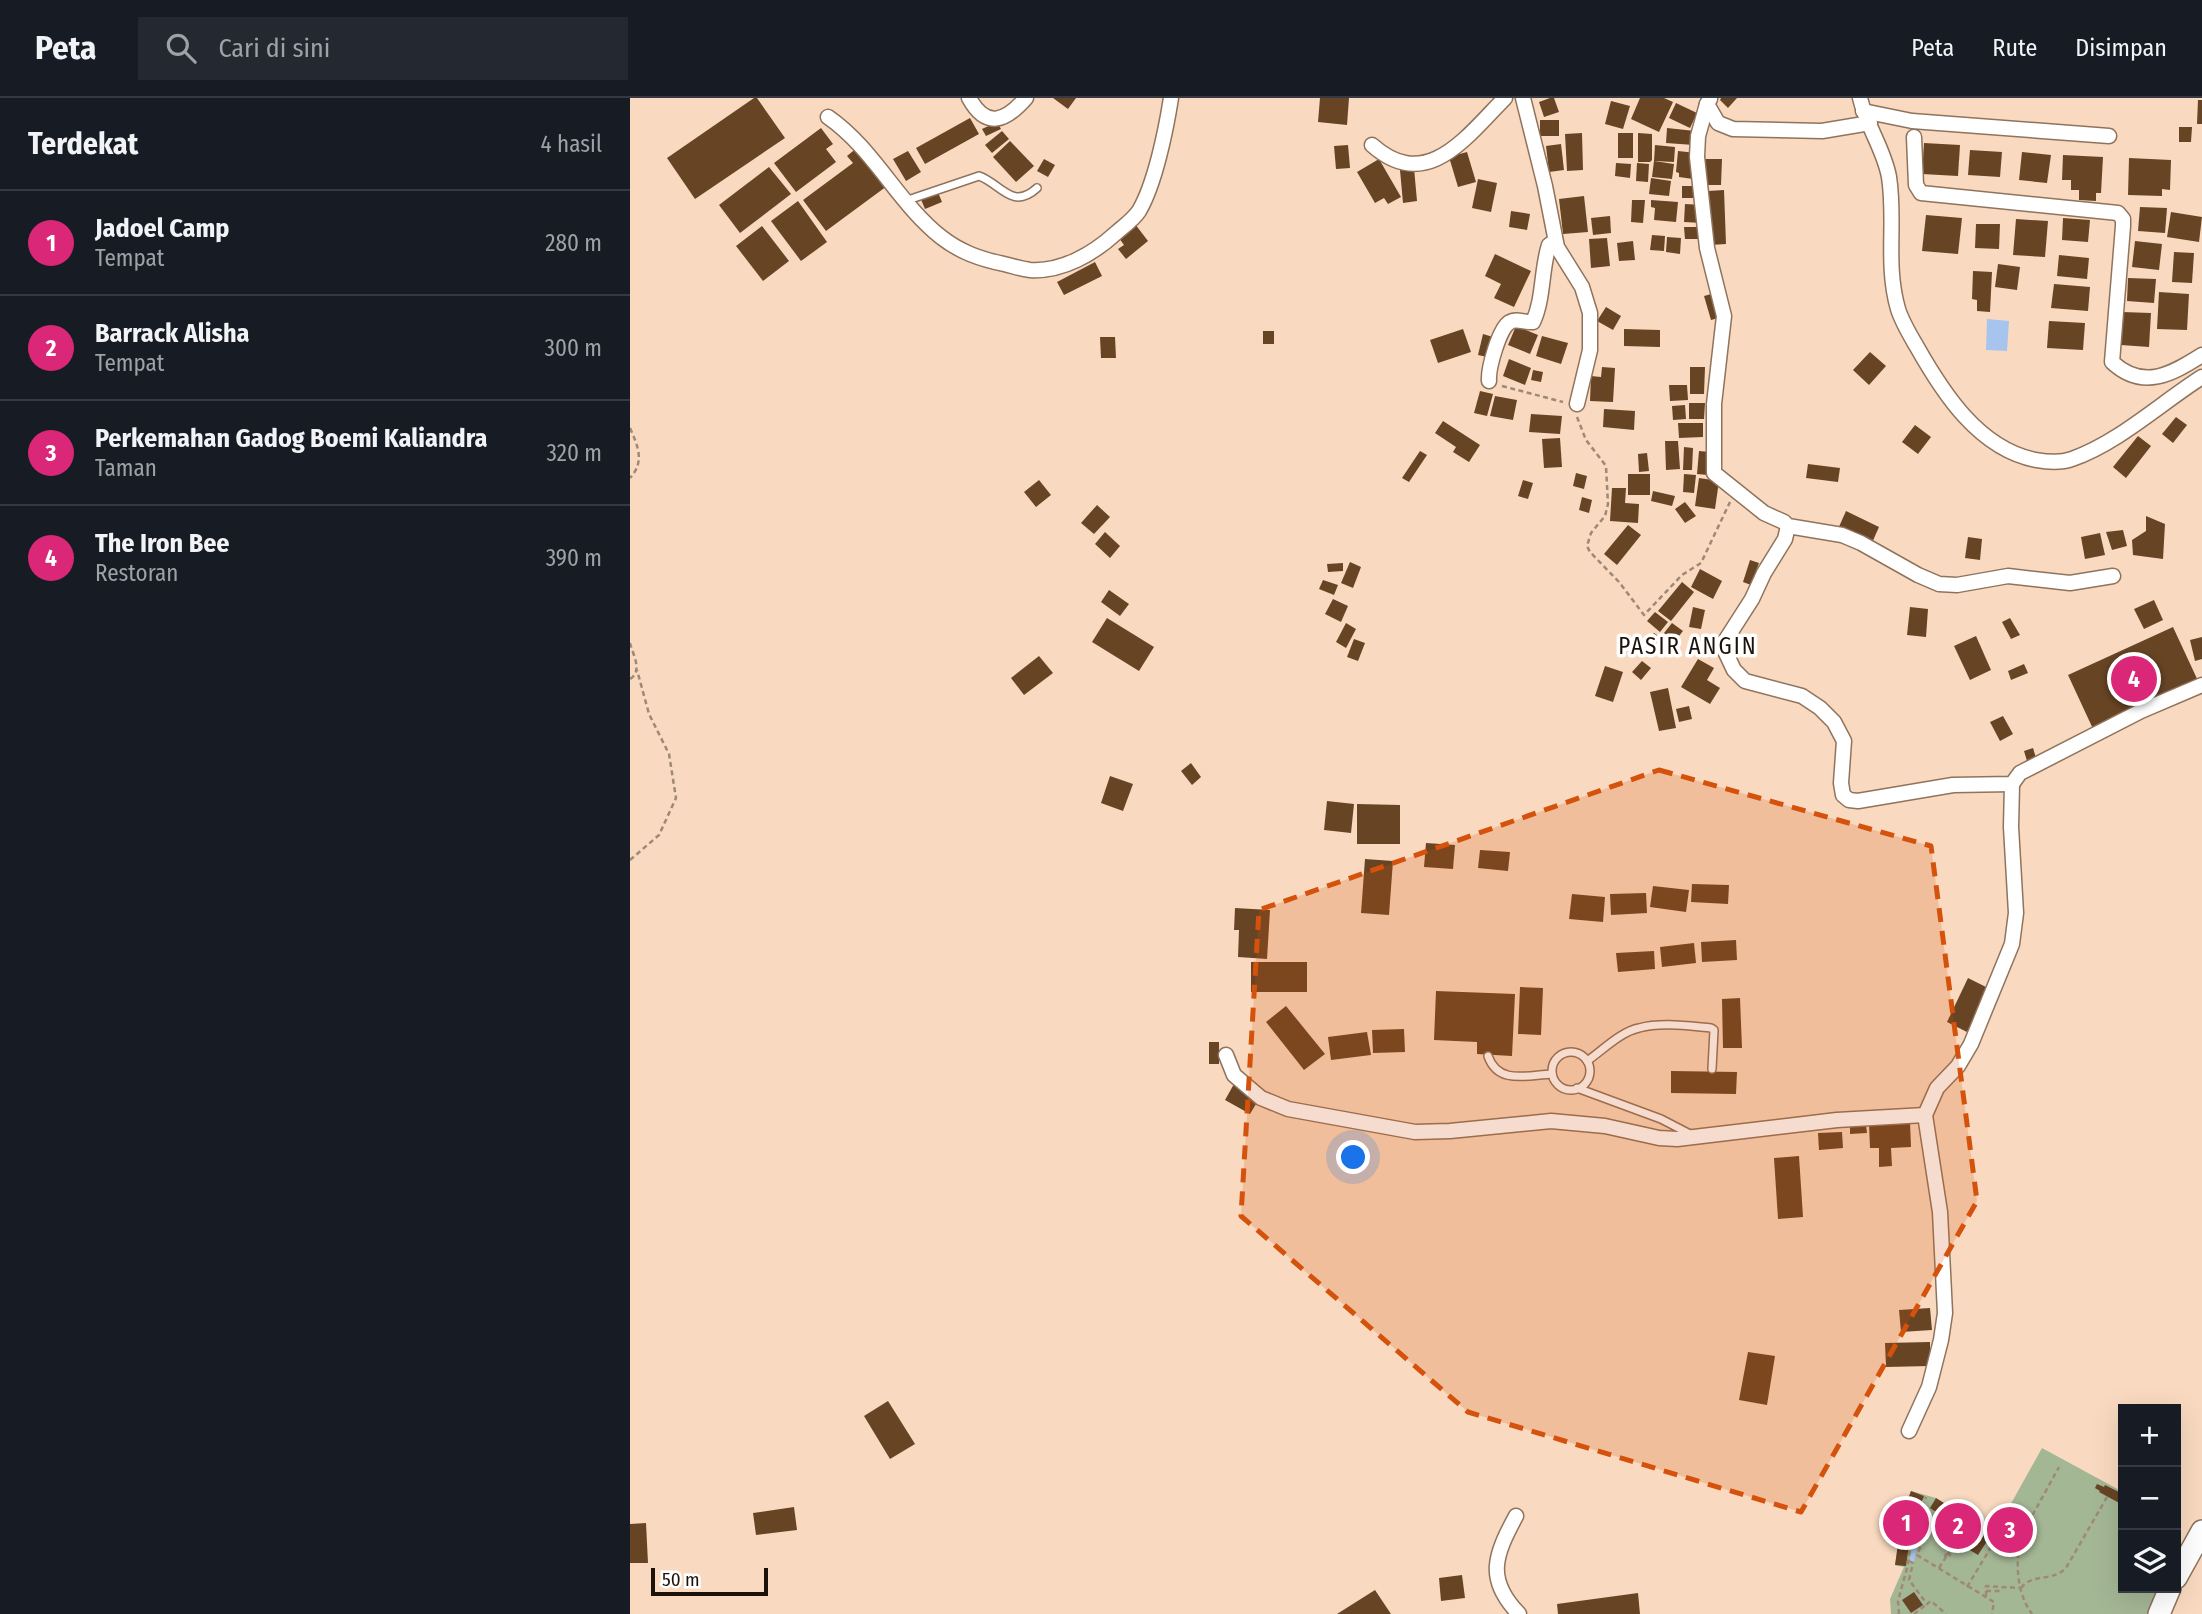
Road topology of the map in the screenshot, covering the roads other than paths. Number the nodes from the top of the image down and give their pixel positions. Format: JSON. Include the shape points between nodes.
{"nodes":[{"id":1,"x":969,"y":98,"type":"edge"},
{"id":2,"x":1026,"y":98,"type":"edge"},
{"id":3,"x":1171,"y":98,"type":"edge"},
{"id":4,"x":1505,"y":98,"type":"edge"},
{"id":5,"x":1523,"y":98,"type":"edge"},
{"id":6,"x":1709,"y":101,"type":"edge"},
{"id":7,"x":1865,"y":110,"type":"edge"},
{"id":8,"x":828,"y":117,"type":"dead end"},
{"id":9,"x":2109,"y":136,"type":"dead end"},
{"id":10,"x":1913,"y":137,"type":"dead end"},
{"id":11,"x":1372,"y":145,"type":"dead end"},
{"id":12,"x":1037,"y":188,"type":"dead end"},
{"id":13,"x":905,"y":201,"type":"junction"},
{"id":14,"x":1555,"y":242,"type":"junction"},
{"id":15,"x":2202,"y":355,"type":"edge"},
{"id":16,"x":2202,"y":377,"type":"edge"},
{"id":17,"x":1489,"y":381,"type":"road end"},
{"id":18,"x":1577,"y":404,"type":"road end"},
{"id":19,"x":1788,"y":526,"type":"junction"},
{"id":20,"x":2113,"y":576,"type":"dead end"},
{"id":21,"x":2202,"y":685,"type":"edge"},
{"id":22,"x":2012,"y":784,"type":"junction"},
{"id":23,"x":1226,"y":1055,"type":"dead end"},
{"id":24,"x":1488,"y":1056,"type":"dead end"},
{"id":25,"x":1587,"y":1061,"type":"junction"},
{"id":26,"x":1712,"y":1069,"type":"dead end"},
{"id":27,"x":1552,"y":1074,"type":"junction"},
{"id":28,"x":1577,"y":1088,"type":"junction"},
{"id":29,"x":1925,"y":1115,"type":"junction"},
{"id":30,"x":1694,"y":1136,"type":"junction"},
{"id":31,"x":1909,"y":1431,"type":"dead end"},
{"id":32,"x":1516,"y":1516,"type":"dead end"},
{"id":33,"x":2202,"y":1531,"type":"edge"},
{"id":34,"x":2181,"y":1569,"type":"edge"},
{"id":35,"x":2168,"y":1593,"type":"edge"},
{"id":36,"x":1519,"y":1614,"type":"edge"},
{"id":37,"x":2159,"y":1614,"type":"edge"}],
"edges":[{"from":1,"to":2,"type":"street","via":[[980,115],[993,119],[1006,116]]},
{"from":3,"to":13,"type":"street","via":[[1148,191],[1138,212],[1108,240],[1064,265],[1034,270],[973,257],[939,235]]},
{"from":4,"to":11,"type":"street","via":[[1432,162],[1401,162]]},
{"from":5,"to":14,"type":"street"},
{"from":6,"to":7,"type":"street","via":[[1718,123],[1733,129],[1822,131]]},
{"from":6,"to":19,"type":"street","via":[[1697,157],[1707,248],[1724,316],[1712,464],[1714,473],[1735,492]]},
{"from":7,"to":9,"type":"street","via":[[1912,121]]},
{"from":7,"to":16,"type":"street","via":[[1889,176],[1889,251],[1899,312],[1943,390],[1976,429],[2025,458],[2071,460]]},
{"from":8,"to":13,"type":"street","via":[[863,147]]},
{"from":10,"to":15,"type":"street","via":[[1916,185],[1921,193],[2118,213],[2123,226],[2112,362],[2139,378],[2157,378]]},
{"from":12,"to":13,"type":"lane","via":[[1014,197],[979,176]]},
{"from":14,"to":17,"type":"street","via":[[1545,257],[1538,311],[1531,323],[1515,320],[1505,327]]},
{"from":14,"to":18,"type":"street","via":[[1582,287],[1590,313],[1590,350]]},
{"from":19,"to":20,"type":"street","via":[[1842,535],[1939,584],[2008,576],[2070,583]]},
{"from":19,"to":22,"type":"street","via":[[1785,539],[1727,638],[1725,651],[1745,681],[1802,696],[1834,722],[1844,741],[1841,783],[1845,798],[1858,802],[1952,785]]},
{"from":21,"to":22,"type":"street","via":[[2141,710],[2032,766]]},
{"from":22,"to":29,"type":"street","via":[[2012,944],[1971,1044],[1937,1088]]},
{"from":23,"to":30,"type":"street","via":[[1234,1075],[1261,1098],[1288,1109],[1415,1132],[1551,1121],[1659,1138]]},
{"from":24,"to":27,"type":"lane","via":[[1499,1074]]},
{"from":25,"to":26,"type":"lane","via":[[1638,1028],[1711,1027]]},
{"from":25,"to":27,"type":"lane","via":[[1577,1053],[1564,1053],[1554,1061]]},
{"from":25,"to":28,"type":"lane","via":[[1590,1074]]},
{"from":27,"to":28,"type":"lane","via":[[1558,1085]]},
{"from":28,"to":30,"type":"lane"},
{"from":29,"to":30,"type":"street"},
{"from":29,"to":31,"type":"street","via":[[1940,1212],[1945,1313],[1929,1387]]},
{"from":32,"to":36,"type":"street","via":[[1501,1543],[1496,1570],[1505,1600]]},
{"from":33,"to":34,"type":"main road"},
{"from":35,"to":37,"type":"main road"}]}
